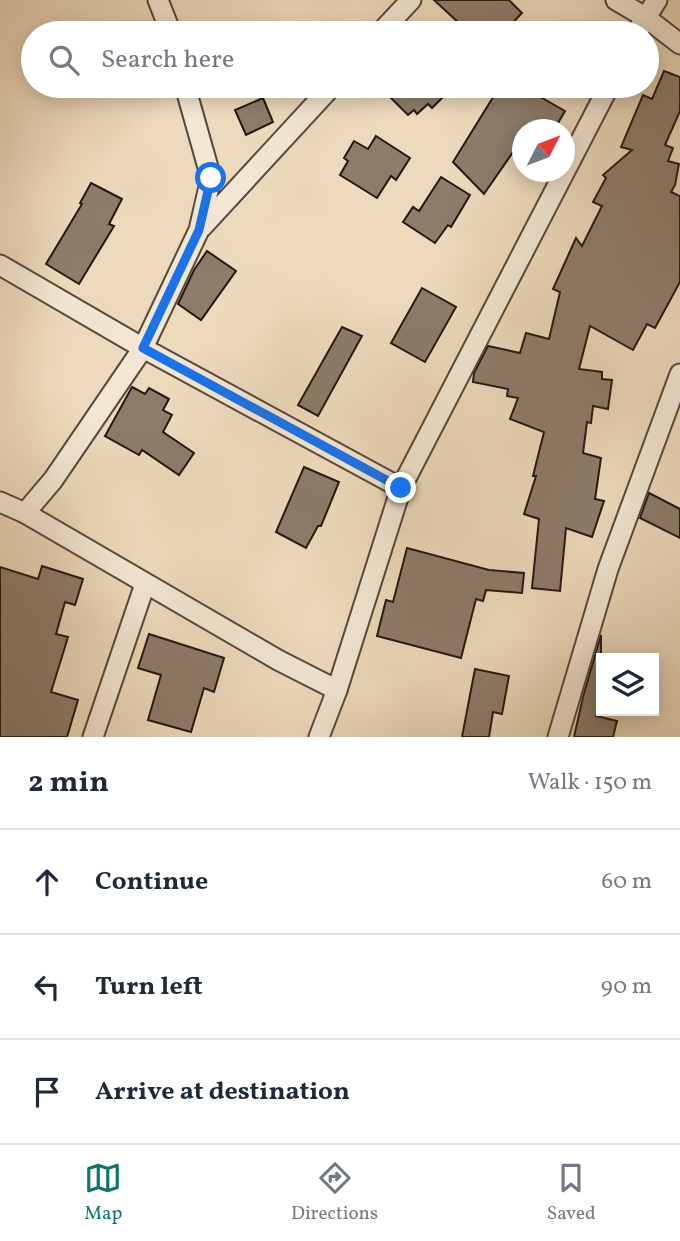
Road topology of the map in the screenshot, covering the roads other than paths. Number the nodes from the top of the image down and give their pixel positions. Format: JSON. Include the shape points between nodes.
{"nodes":[{"id":1,"x":158,"y":0,"type":"edge"},
{"id":2,"x":411,"y":0,"type":"edge"},
{"id":3,"x":616,"y":0,"type":"edge"},
{"id":4,"x":657,"y":0,"type":"edge"},
{"id":5,"x":166,"y":21,"type":"edge"},
{"id":6,"x":391,"y":21,"type":"edge"},
{"id":7,"x":637,"y":21,"type":"edge"},
{"id":8,"x":644,"y":21,"type":"edge"},
{"id":9,"x":659,"y":34,"type":"edge"},
{"id":10,"x":680,"y":44,"type":"edge"},
{"id":11,"x":188,"y":98,"type":"edge"},
{"id":12,"x":321,"y":98,"type":"edge"},
{"id":13,"x":603,"y":98,"type":"edge"},
{"id":14,"x":199,"y":230,"type":"junction"},
{"id":15,"x":0,"y":265,"type":"edge"},
{"id":16,"x":143,"y":348,"type":"junction"},
{"id":17,"x":680,"y":374,"type":"edge"},
{"id":18,"x":401,"y":488,"type":"junction"},
{"id":19,"x":0,"y":502,"type":"edge"},
{"id":20,"x":25,"y":513,"type":"junction"},
{"id":21,"x":145,"y":584,"type":"junction"},
{"id":22,"x":337,"y":690,"type":"junction"},
{"id":23,"x":93,"y":737,"type":"edge"},
{"id":24,"x":319,"y":737,"type":"edge"},
{"id":25,"x":558,"y":737,"type":"edge"}],
"edges":[{"from":1,"to":5,"type":"street"},
{"from":2,"to":6,"type":"street"},
{"from":3,"to":7,"type":"street"},
{"from":4,"to":8,"type":"street"},
{"from":9,"to":10,"type":"street"},
{"from":11,"to":14,"type":"street","via":[[211,178]]},
{"from":12,"to":14,"type":"street"},
{"from":13,"to":18,"type":"street"},
{"from":14,"to":16,"type":"street"},
{"from":15,"to":16,"type":"street"},
{"from":16,"to":18,"type":"street"},
{"from":16,"to":20,"type":"street","via":[[53,480]]},
{"from":17,"to":25,"type":"street","via":[[608,569]]},
{"from":18,"to":22,"type":"street"},
{"from":19,"to":20,"type":"street"},
{"from":20,"to":21,"type":"street"},
{"from":21,"to":22,"type":"street"},
{"from":21,"to":23,"type":"street"},
{"from":22,"to":24,"type":"street"}]}
